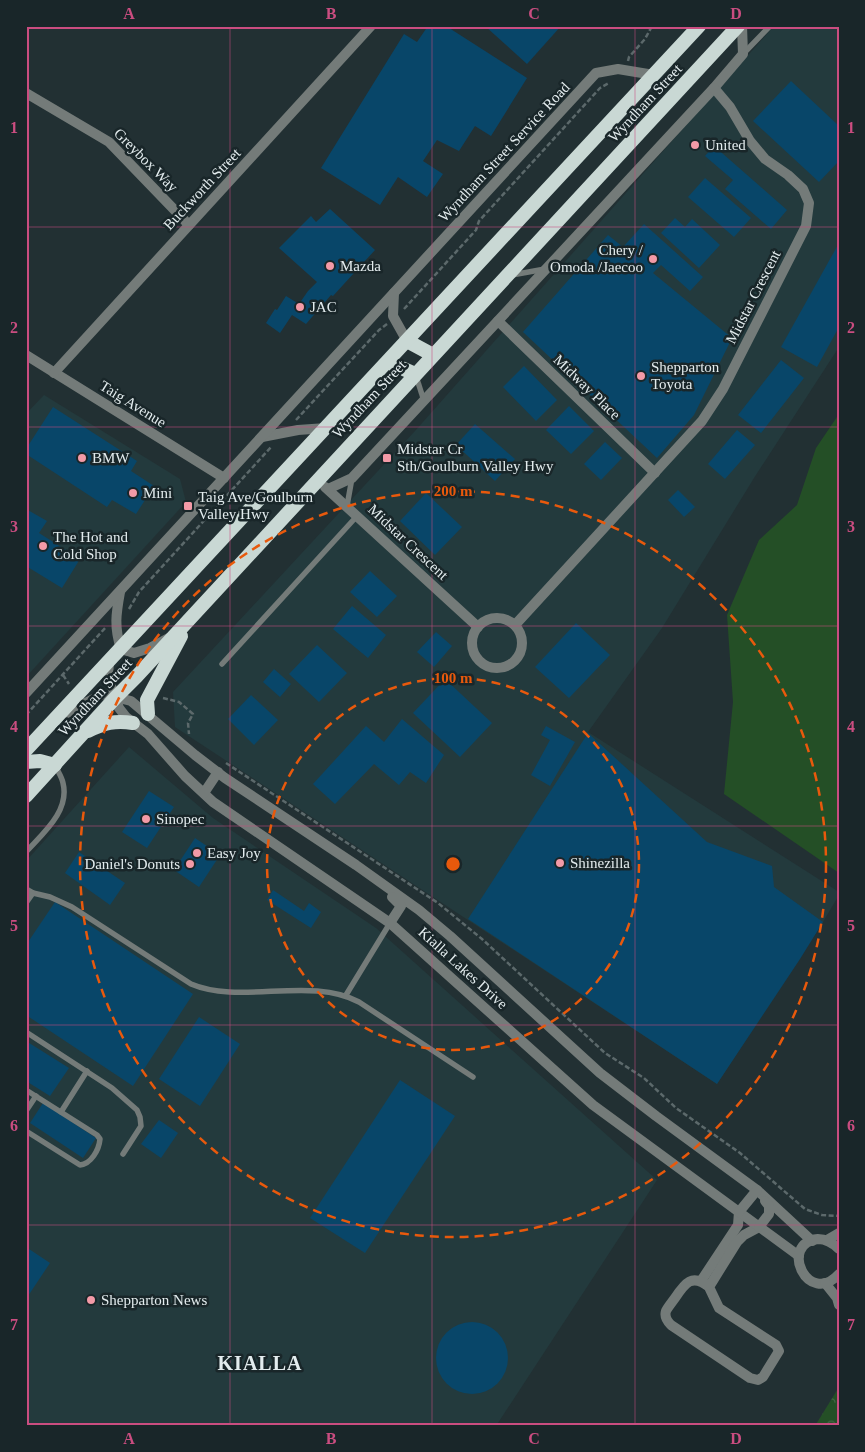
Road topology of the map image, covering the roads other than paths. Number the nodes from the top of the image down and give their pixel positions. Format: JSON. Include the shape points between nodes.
{"nodes":[{"id":1,"x":371,"y":26,"type":"edge"},
{"id":2,"x":686,"y":26,"type":"edge"},
{"id":3,"x":699,"y":26,"type":"edge"},
{"id":4,"x":738,"y":26,"type":"edge"},
{"id":5,"x":742,"y":26,"type":"edge"},
{"id":6,"x":770,"y":26,"type":"edge"},
{"id":7,"x":743,"y":54,"type":"junction"},
{"id":8,"x":655,"y":74,"type":"junction"},
{"id":9,"x":714,"y":88,"type":"junction"},
{"id":10,"x":26,"y":93,"type":"edge"},
{"id":11,"x":189,"y":225,"type":"junction"},
{"id":12,"x":547,"y":268,"type":"junction"},
{"id":13,"x":507,"y":276,"type":"junction"},
{"id":14,"x":394,"y":293,"type":"junction"},
{"id":15,"x":498,"y":321,"type":"junction"},
{"id":16,"x":407,"y":341,"type":"junction"},
{"id":17,"x":26,"y":355,"type":"edge"},
{"id":18,"x":433,"y":355,"type":"junction"},
{"id":19,"x":388,"y":362,"type":"junction"},
{"id":20,"x":54,"y":372,"type":"junction"},
{"id":21,"x":415,"y":374,"type":"junction"},
{"id":22,"x":424,"y":401,"type":"junction"},
{"id":23,"x":326,"y":428,"type":"junction"},
{"id":24,"x":262,"y":437,"type":"junction"},
{"id":25,"x":655,"y":474,"type":"junction"},
{"id":26,"x":224,"y":478,"type":"junction"},
{"id":27,"x":352,"y":478,"type":"junction"},
{"id":28,"x":317,"y":479,"type":"junction"},
{"id":29,"x":328,"y":489,"type":"junction"},
{"id":30,"x":347,"y":506,"type":"junction"},
{"id":31,"x":358,"y":516,"type":"junction"},
{"id":32,"x":120,"y":591,"type":"junction"},
{"id":33,"x":191,"y":617,"type":"junction"},
{"id":34,"x":515,"y":625,"type":"junction"},
{"id":35,"x":478,"y":626,"type":"junction"},
{"id":36,"x":174,"y":635,"type":"junction"},
{"id":37,"x":121,"y":649,"type":"junction"},
{"id":38,"x":109,"y":661,"type":"junction"},
{"id":39,"x":222,"y":664,"type":"dead end"},
{"id":40,"x":26,"y":693,"type":"edge"},
{"id":41,"x":116,"y":697,"type":"junction"},
{"id":42,"x":148,"y":714,"type":"junction"},
{"id":43,"x":54,"y":720,"type":"junction"},
{"id":44,"x":133,"y":723,"type":"junction"},
{"id":45,"x":82,"y":735,"type":"junction"},
{"id":46,"x":26,"y":750,"type":"edge"},
{"id":47,"x":26,"y":762,"type":"edge"},
{"id":48,"x":55,"y":765,"type":"junction"},
{"id":49,"x":218,"y":772,"type":"junction"},
{"id":50,"x":204,"y":794,"type":"junction"},
{"id":51,"x":26,"y":796,"type":"edge"},
{"id":52,"x":26,"y":852,"type":"edge"},
{"id":53,"x":356,"y":865,"type":"junction"},
{"id":54,"x":26,"y":889,"type":"edge"},
{"id":55,"x":33,"y":893,"type":"junction"},
{"id":56,"x":26,"y":903,"type":"edge"},
{"id":57,"x":390,"y":923,"type":"junction"},
{"id":58,"x":346,"y":995,"type":"junction"},
{"id":59,"x":26,"y":1032,"type":"edge"},
{"id":60,"x":87,"y":1071,"type":"junction"},
{"id":61,"x":472,"y":1077,"type":"dead end"},
{"id":62,"x":26,"y":1090,"type":"edge"},
{"id":63,"x":36,"y":1096,"type":"junction"},
{"id":64,"x":26,"y":1111,"type":"edge"},
{"id":65,"x":61,"y":1112,"type":"junction"},
{"id":66,"x":26,"y":1131,"type":"edge"},
{"id":67,"x":123,"y":1154,"type":"dead end"},
{"id":68,"x":757,"y":1190,"type":"junction"},
{"id":69,"x":739,"y":1212,"type":"junction"},
{"id":70,"x":759,"y":1227,"type":"junction"},
{"id":71,"x":839,"y":1233,"type":"edge"},
{"id":72,"x":827,"y":1240,"type":"junction"},
{"id":73,"x":812,"y":1241,"type":"junction"},
{"id":74,"x":839,"y":1249,"type":"edge"},
{"id":75,"x":799,"y":1256,"type":"junction"},
{"id":76,"x":839,"y":1274,"type":"edge"},
{"id":77,"x":825,"y":1283,"type":"junction"},
{"id":78,"x":705,"y":1284,"type":"junction"},
{"id":79,"x":839,"y":1306,"type":"edge"}],
"edges":[{"from":1,"to":11,"type":"street","name":"Buckworth Street"},
{"from":2,"to":8,"type":"highway","via":[[675,38]]},
{"from":3,"to":8,"type":"highway","name":"Wyndham Street"},
{"from":4,"to":13,"type":"highway","name":"Wyndham Street"},
{"from":5,"to":7,"type":"street"},
{"from":6,"to":7,"type":"lane"},
{"from":7,"to":9,"type":"street"},
{"from":8,"to":14,"type":"street","name":"Wyndham Street Service Road","via":[[618,69],[596,73]]},
{"from":8,"to":16,"type":"highway","name":"Wyndham Street"},
{"from":9,"to":12,"type":"street"},
{"from":9,"to":25,"type":"street","name":"Midstar Crescent","via":[[755,147],[803,189],[809,203],[806,226],[724,390],[702,421]]},
{"from":10,"to":11,"type":"street","name":"Greybox Way","via":[[109,142]]},
{"from":11,"to":20,"type":"street","name":"Buckworth Street"},
{"from":12,"to":13,"type":"lane"},
{"from":12,"to":15,"type":"street"},
{"from":13,"to":18,"type":"highway","name":"Wyndham Street"},
{"from":14,"to":16,"type":"street","via":[[394,318]]},
{"from":14,"to":24,"type":"street","name":"Wyndham Street Service Road"},
{"from":15,"to":22,"type":"street"},
{"from":15,"to":25,"type":"street","name":"Midway Place"},
{"from":16,"to":18,"type":"highway"},
{"from":16,"to":19,"type":"highway","name":"Wyndham Street"},
{"from":17,"to":20,"type":"street","name":"Taig Avenue"},
{"from":18,"to":21,"type":"highway","name":"Wyndham Street"},
{"from":19,"to":21,"type":"highway"},
{"from":19,"to":23,"type":"highway","name":"Wyndham Street"},
{"from":20,"to":26,"type":"street","name":"Taig Avenue"},
{"from":21,"to":22,"type":"lane"},
{"from":21,"to":28,"type":"highway","name":"Wyndham Street"},
{"from":22,"to":27,"type":"street"},
{"from":23,"to":24,"type":"street"},
{"from":23,"to":37,"type":"highway","name":"Wyndham Street"},
{"from":24,"to":26,"type":"street","name":"Wyndham Street Service Road"},
{"from":25,"to":34,"type":"street","name":"Midstar Crescent"},
{"from":26,"to":32,"type":"street","name":"Wyndham Street Service Road"},
{"from":27,"to":29,"type":"street"},
{"from":27,"to":30,"type":"lane"},
{"from":28,"to":29,"type":"street","name":"Midstar Crescent"},
{"from":28,"to":33,"type":"highway","name":"Wyndham Street"},
{"from":29,"to":30,"type":"street","name":"Midstar Crescent"},
{"from":30,"to":31,"type":"street","name":"Midstar Crescent"},
{"from":31,"to":35,"type":"street","name":"Midstar Crescent"},
{"from":31,"to":39,"type":"lane"},
{"from":32,"to":37,"type":"street","via":[[116,634]]},
{"from":32,"to":40,"type":"street","name":"Wyndham Street Service Road"},
{"from":33,"to":36,"type":"highway","name":"Wyndham Street"},
{"from":33,"to":42,"type":"highway","via":[[147,700]]},
{"from":34,"to":35,"type":"street","via":[[502,618],[493,618]]},
{"from":34,"to":35,"type":"street","via":[[520,632],[522,650],[514,662],[498,668],[481,662],[475,655],[472,638]]},
{"from":36,"to":37,"type":"street","via":[[134,653]]},
{"from":36,"to":41,"type":"highway","name":"Wyndham Street"},
{"from":37,"to":38,"type":"highway","name":"Wyndham Street"},
{"from":38,"to":41,"type":"street","name":"Kialla Lakes Drive","via":[[108,678]]},
{"from":38,"to":43,"type":"highway","name":"Wyndham Street"},
{"from":41,"to":42,"type":"street","name":"Kialla Lakes Drive","via":[[131,701]]},
{"from":41,"to":43,"type":"street","name":"Kialla Lakes Drive","via":[[103,694]]},
{"from":41,"to":44,"type":"street","name":"Kialla Lakes Drive","via":[[119,708]]},
{"from":41,"to":45,"type":"highway","name":"Wyndham Street"},
{"from":42,"to":49,"type":"street","name":"Kialla Lakes Drive"},
{"from":43,"to":46,"type":"highway","name":"Wyndham Street"},
{"from":44,"to":45,"type":"highway","via":[[105,723]]},
{"from":44,"to":50,"type":"street","name":"Kialla Lakes Drive","via":[[148,734]]},
{"from":45,"to":48,"type":"highway","name":"Wyndham Street"},
{"from":47,"to":48,"type":"highway"},
{"from":48,"to":51,"type":"highway","name":"Wyndham Street"},
{"from":48,"to":52,"type":"lane","via":[[63,782],[64,799],[56,818]]},
{"from":49,"to":50,"type":"street"},
{"from":49,"to":53,"type":"street","name":"Kialla Lakes Drive"},
{"from":50,"to":57,"type":"street","name":"Kialla Lakes Drive"},
{"from":53,"to":57,"type":"street","via":[[400,903],[400,909]]},
{"from":53,"to":68,"type":"street","name":"Kialla Lakes Drive","via":[[450,936],[600,1073]]},
{"from":54,"to":55,"type":"lane"},
{"from":55,"to":56,"type":"lane"},
{"from":55,"to":58,"type":"lane","via":[[72,907],[203,989]]},
{"from":57,"to":58,"type":"lane"},
{"from":57,"to":69,"type":"street","name":"Kialla Lakes Drive","via":[[593,1106]]},
{"from":58,"to":61,"type":"lane"},
{"from":59,"to":60,"type":"lane"},
{"from":60,"to":65,"type":"lane"},
{"from":60,"to":67,"type":"lane","via":[[112,1088],[140,1117],[141,1126]]},
{"from":62,"to":63,"type":"lane"},
{"from":63,"to":64,"type":"lane"},
{"from":63,"to":65,"type":"lane"},
{"from":65,"to":66,"type":"lane","via":[[100,1140],[85,1165]]},
{"from":68,"to":69,"type":"street"},
{"from":68,"to":70,"type":"street","via":[[770,1206],[769,1214]]},
{"from":68,"to":73,"type":"street","name":"Kialla Lakes Drive"},
{"from":69,"to":70,"type":"street","name":"Kialla Lakes Drive"},
{"from":69,"to":78,"type":"street","via":[[738,1225]]},
{"from":70,"to":75,"type":"street","name":"Kialla Lakes Drive"},
{"from":70,"to":78,"type":"street","via":[[744,1234]]},
{"from":71,"to":72,"type":"street"},
{"from":72,"to":73,"type":"street"},
{"from":72,"to":74,"type":"street"},
{"from":73,"to":75,"type":"street"},
{"from":75,"to":77,"type":"street","via":[[800,1271],[805,1277]]},
{"from":76,"to":77,"type":"street"},
{"from":77,"to":79,"type":"street"},
{"from":78,"to":78,"type":"street","via":[[719,1308],[776,1345],[779,1351],[758,1380],[750,1378],[666,1319],[666,1311],[685,1284],[691,1280]]}]}
